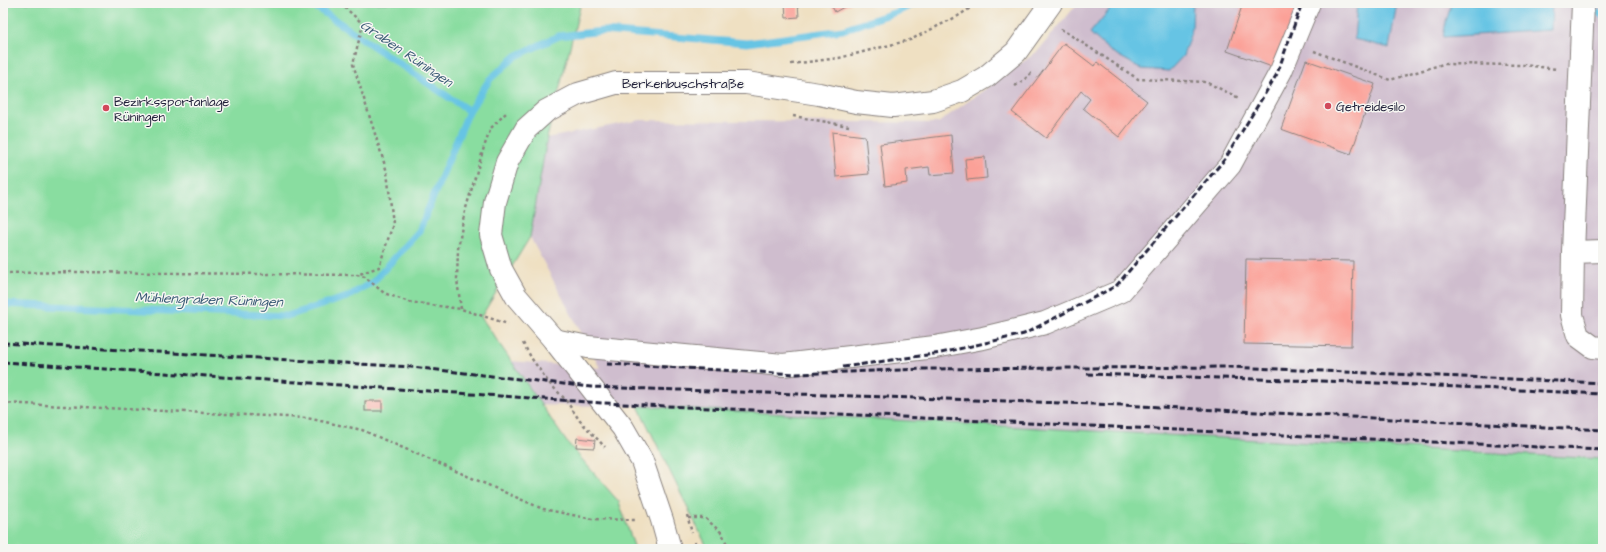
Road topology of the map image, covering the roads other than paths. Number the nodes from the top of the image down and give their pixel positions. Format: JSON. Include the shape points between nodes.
{"nodes":[{"id":1,"x":1309,"y":3,"type":"edge"},
{"id":2,"x":1583,"y":3,"type":"edge"},
{"id":3,"x":1047,"y":10,"type":"edge"},
{"id":4,"x":1603,"y":251,"type":"edge"},
{"id":5,"x":1573,"y":252,"type":"junction"},
{"id":6,"x":554,"y":340,"type":"junction"},
{"id":7,"x":1603,"y":348,"type":"edge"},
{"id":8,"x":670,"y":549,"type":"edge"}],
"edges":[{"from":1,"to":6,"type":"street","via":[[1281,71],[1230,165],[1122,291],[1045,323],[983,338],[935,347],[783,365],[588,347]]},
{"from":2,"to":5,"type":"street"},
{"from":3,"to":6,"type":"street","name":"Berkenbuschstraße","via":[[1016,52],[986,77],[962,91],[933,101],[893,106],[746,83],[616,83],[578,94],[546,111],[526,130],[507,162],[495,202],[491,234],[501,269],[516,296]]},
{"from":4,"to":5,"type":"street"},
{"from":5,"to":7,"type":"street","via":[[1572,315],[1578,336],[1594,347]]},
{"from":6,"to":8,"type":"street","name":"Berkenbuschstraße","via":[[624,428],[642,461]]}]}
